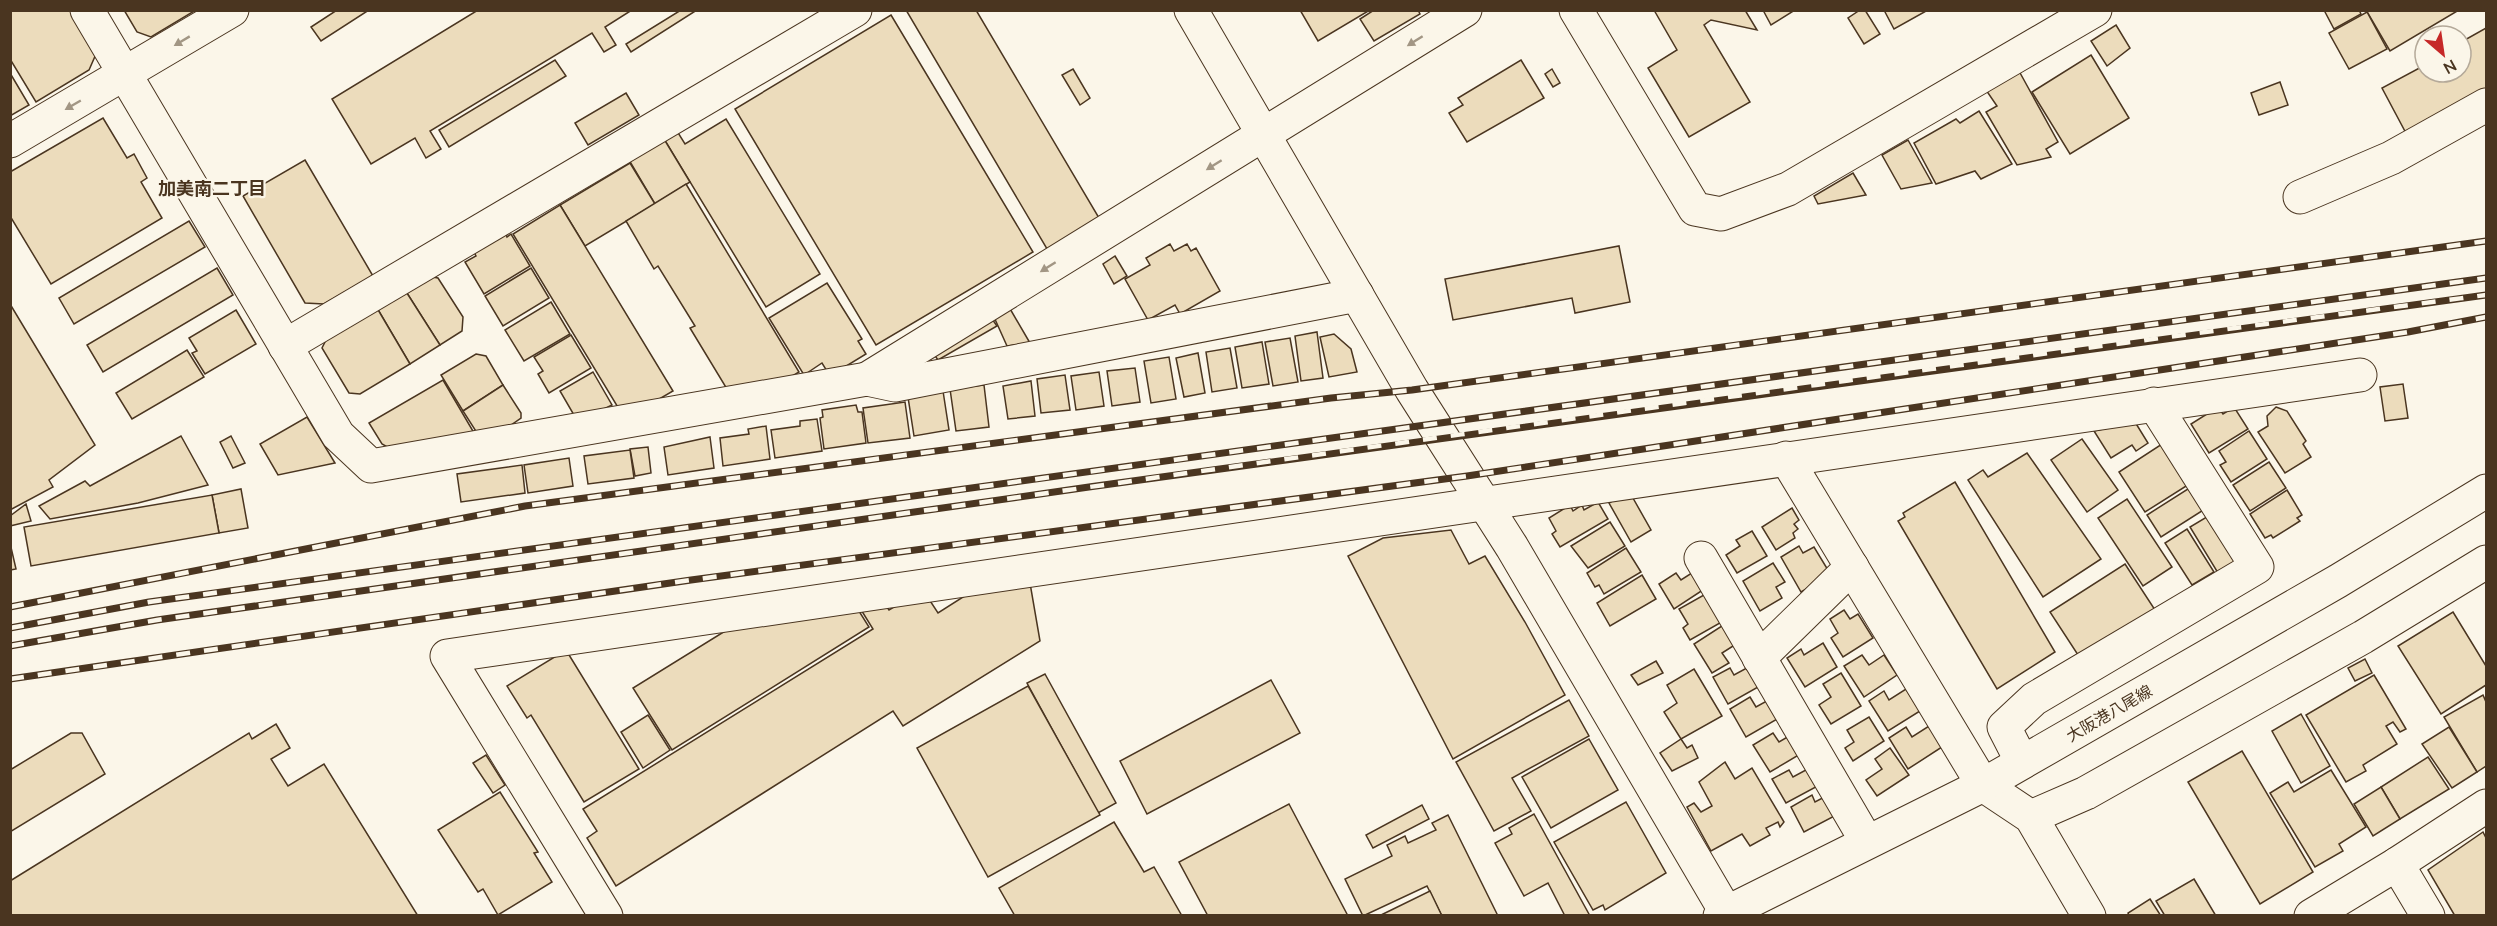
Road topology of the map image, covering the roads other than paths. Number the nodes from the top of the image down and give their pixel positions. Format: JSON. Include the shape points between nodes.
{"nodes":[{"id":1,"x":87,"y":10,"type":"edge"},
{"id":2,"x":232,"y":10,"type":"edge"},
{"id":3,"x":855,"y":10,"type":"edge"},
{"id":4,"x":1191,"y":10,"type":"edge"},
{"id":5,"x":1465,"y":10,"type":"edge"},
{"id":6,"x":1576,"y":10,"type":"edge"},
{"id":7,"x":2095,"y":10,"type":"edge"},
{"id":8,"x":123,"y":75,"type":"junction"},
{"id":9,"x":2487,"y":105,"type":"edge"},
{"id":10,"x":1264,"y":134,"type":"junction"},
{"id":11,"x":10,"y":141,"type":"edge"},
{"id":12,"x":2300,"y":197,"type":"dead end"},
{"id":13,"x":1357,"y":295,"type":"junction"},
{"id":14,"x":285,"y":346,"type":"junction"},
{"id":15,"x":2360,"y":375,"type":"dead end"},
{"id":16,"x":867,"y":379,"type":"junction"},
{"id":17,"x":2154,"y":404,"type":"junction"},
{"id":18,"x":1786,"y":458,"type":"junction"},
{"id":19,"x":2487,"y":491,"type":"edge"},
{"id":20,"x":1483,"y":502,"type":"junction"},
{"id":21,"x":1701,"y":558,"type":"dead end"},
{"id":22,"x":2487,"y":562,"type":"edge"},
{"id":23,"x":1852,"y":567,"type":"junction"},
{"id":24,"x":1759,"y":658,"type":"junction"},
{"id":25,"x":2022,"y":762,"type":"junction"},
{"id":26,"x":1983,"y":785,"type":"junction"},
{"id":27,"x":2487,"y":806,"type":"edge"},
{"id":28,"x":2031,"y":817,"type":"junction"},
{"id":29,"x":1867,"y":842,"type":"junction"},
{"id":30,"x":2397,"y":864,"type":"junction"},
{"id":31,"x":1725,"y":914,"type":"edge"},
{"id":32,"x":606,"y":915,"type":"edge"},
{"id":33,"x":2089,"y":915,"type":"edge"},
{"id":34,"x":2311,"y":915,"type":"edge"},
{"id":35,"x":2428,"y":915,"type":"edge"}],
"edges":[{"from":1,"to":8,"type":"street"},
{"from":2,"to":8,"type":"street","one_way":true},
{"from":3,"to":14,"type":"street"},
{"from":4,"to":10,"type":"street"},
{"from":5,"to":10,"type":"street","one_way":true},
{"from":6,"to":7,"type":"street","via":[[1695,209],[1721,214],[1788,189]]},
{"from":8,"to":11,"type":"street","one_way":true},
{"from":8,"to":14,"type":"street"},
{"from":9,"to":12,"type":"street","via":[[2391,158]]},
{"from":10,"to":13,"type":"street"},
{"from":10,"to":16,"type":"street","one_way":true},
{"from":13,"to":16,"type":"street","via":[[895,385]]},
{"from":13,"to":20,"type":"street"},
{"from":14,"to":16,"type":"street","via":[[338,435],[371,466]]},
{"from":15,"to":17,"type":"street"},
{"from":17,"to":18,"type":"street"},
{"from":17,"to":25,"type":"street","via":[[2257,567],[2034,699],[2004,727]]},
{"from":18,"to":20,"type":"street"},
{"from":18,"to":23,"type":"street"},
{"from":19,"to":25,"type":"street","name":"大阪港八尾線"},
{"from":20,"to":31,"type":"street"},
{"from":20,"to":32,"type":"street","via":[[447,656]]},
{"from":21,"to":24,"type":"street"},
{"from":22,"to":28,"type":"street","via":[[2086,794]]},
{"from":23,"to":24,"type":"street"},
{"from":23,"to":26,"type":"street"},
{"from":24,"to":29,"type":"street"},
{"from":25,"to":26,"type":"street","name":"大阪港八尾線"},
{"from":26,"to":28,"type":"street"},
{"from":26,"to":29,"type":"street","name":"大阪港八尾線"},
{"from":27,"to":30,"type":"street"},
{"from":28,"to":33,"type":"street"},
{"from":29,"to":31,"type":"street","name":"大阪港八尾線"},
{"from":30,"to":34,"type":"street"},
{"from":30,"to":35,"type":"street"}]}
